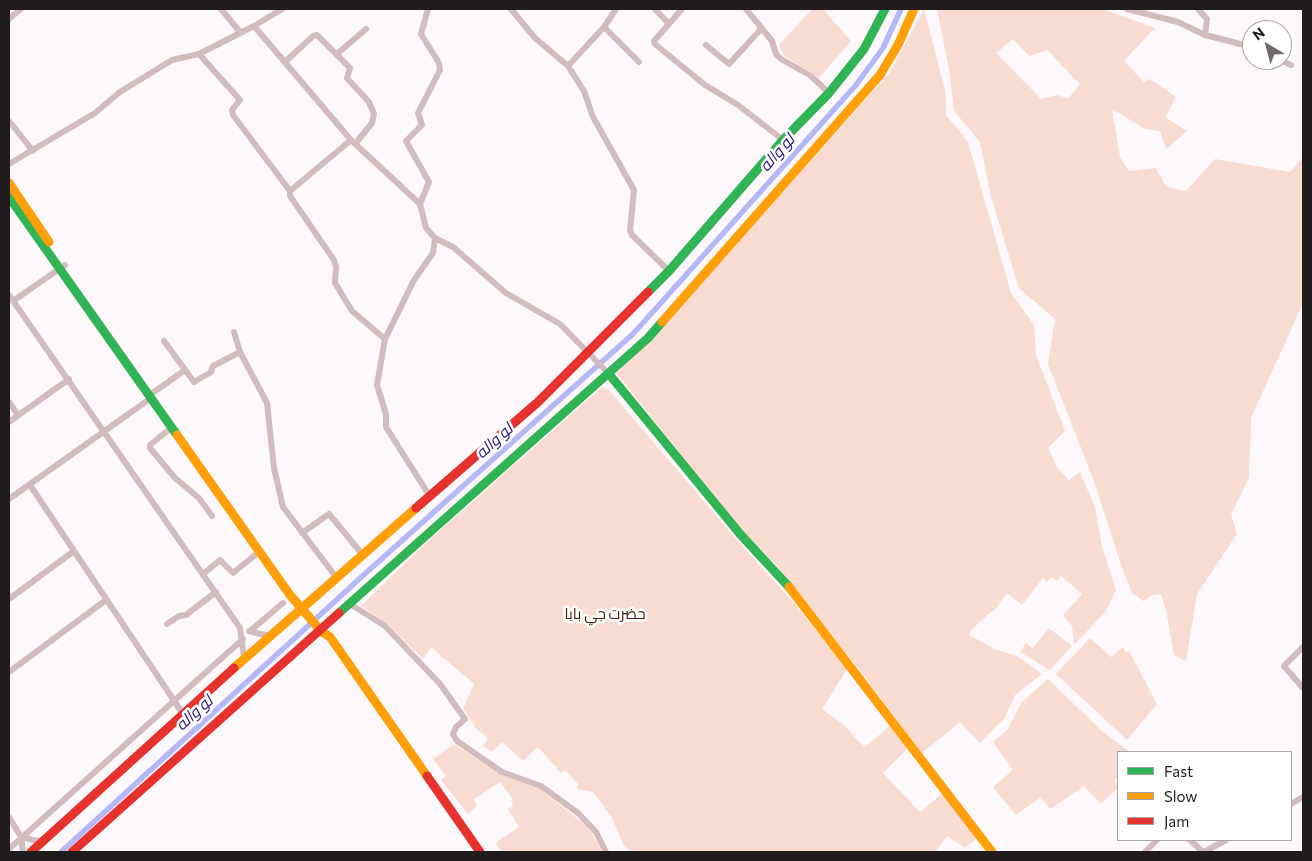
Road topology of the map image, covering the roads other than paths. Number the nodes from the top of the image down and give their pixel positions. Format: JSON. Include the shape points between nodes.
{"nodes":[{"id":1,"x":21,"y":9,"type":"edge"},
{"id":2,"x":221,"y":9,"type":"edge"},
{"id":3,"x":282,"y":9,"type":"edge"},
{"id":4,"x":428,"y":9,"type":"edge"},
{"id":5,"x":511,"y":9,"type":"edge"},
{"id":6,"x":616,"y":9,"type":"edge"},
{"id":7,"x":655,"y":9,"type":"edge"},
{"id":8,"x":682,"y":9,"type":"edge"},
{"id":9,"x":746,"y":9,"type":"edge"},
{"id":10,"x":885,"y":9,"type":"edge"},
{"id":11,"x":914,"y":9,"type":"edge"},
{"id":12,"x":1127,"y":9,"type":"edge"},
{"id":13,"x":1198,"y":9,"type":"edge"},
{"id":14,"x":9,"y":19,"type":"edge"},
{"id":15,"x":669,"y":24,"type":"junction"},
{"id":16,"x":254,"y":26,"type":"junction"},
{"id":17,"x":604,"y":27,"type":"junction"},
{"id":18,"x":762,"y":28,"type":"junction"},
{"id":19,"x":366,"y":30,"type":"dead end"},
{"id":20,"x":240,"y":32,"type":"junction"},
{"id":21,"x":1205,"y":35,"type":"junction"},
{"id":22,"x":1242,"y":44,"type":"edge"},
{"id":23,"x":706,"y":45,"type":"dead end"},
{"id":24,"x":200,"y":54,"type":"junction"},
{"id":25,"x":337,"y":54,"type":"junction"},
{"id":26,"x":285,"y":62,"type":"junction"},
{"id":27,"x":639,"y":62,"type":"dead end"},
{"id":28,"x":568,"y":66,"type":"junction"},
{"id":29,"x":829,"y":93,"type":"junction"},
{"id":30,"x":9,"y":121,"type":"edge"},
{"id":31,"x":783,"y":140,"type":"junction"},
{"id":32,"x":353,"y":142,"type":"junction"},
{"id":33,"x":32,"y":151,"type":"junction"},
{"id":34,"x":9,"y":164,"type":"edge"},
{"id":35,"x":9,"y":183,"type":"edge"},
{"id":36,"x":290,"y":191,"type":"junction"},
{"id":37,"x":9,"y":197,"type":"edge"},
{"id":38,"x":420,"y":204,"type":"junction"},
{"id":39,"x":435,"y":238,"type":"junction"},
{"id":40,"x":62,"y":267,"type":"junction"},
{"id":41,"x":669,"y":271,"type":"junction"},
{"id":42,"x":11,"y":298,"type":"edge"},
{"id":43,"x":234,"y":332,"type":"dead end"},
{"id":44,"x":385,"y":339,"type":"junction"},
{"id":45,"x":164,"y":341,"type":"dead end"},
{"id":46,"x":240,"y":352,"type":"junction"},
{"id":47,"x":589,"y":352,"type":"junction"},
{"id":48,"x":185,"y":370,"type":"junction"},
{"id":49,"x":606,"y":372,"type":"junction"},
{"id":50,"x":69,"y":379,"type":"junction"},
{"id":51,"x":153,"y":395,"type":"junction"},
{"id":52,"x":9,"y":402,"type":"edge"},
{"id":53,"x":18,"y":415,"type":"junction"},
{"id":54,"x":9,"y":422,"type":"edge"},
{"id":55,"x":172,"y":427,"type":"junction"},
{"id":56,"x":105,"y":430,"type":"junction"},
{"id":57,"x":30,"y":485,"type":"junction"},
{"id":58,"x":429,"y":494,"type":"junction"},
{"id":59,"x":9,"y":499,"type":"edge"},
{"id":60,"x":212,"y":516,"type":"dead end"},
{"id":61,"x":302,"y":533,"type":"junction"},
{"id":62,"x":74,"y":551,"type":"junction"},
{"id":63,"x":260,"y":551,"type":"junction"},
{"id":64,"x":362,"y":554,"type":"junction"},
{"id":65,"x":203,"y":574,"type":"junction"},
{"id":66,"x":336,"y":577,"type":"junction"},
{"id":67,"x":216,"y":592,"type":"junction"},
{"id":68,"x":9,"y":599,"type":"edge"},
{"id":69,"x":106,"y":600,"type":"junction"},
{"id":70,"x":283,"y":603,"type":"dead end"},
{"id":71,"x":350,"y":604,"type":"junction"},
{"id":72,"x":301,"y":608,"type":"junction"},
{"id":73,"x":167,"y":624,"type":"dead end"},
{"id":74,"x":240,"y":628,"type":"junction"},
{"id":75,"x":318,"y":628,"type":"junction"},
{"id":76,"x":250,"y":631,"type":"junction"},
{"id":77,"x":269,"y":636,"type":"junction"},
{"id":78,"x":243,"y":639,"type":"junction"},
{"id":79,"x":1303,"y":646,"type":"edge"},
{"id":80,"x":244,"y":658,"type":"junction"},
{"id":81,"x":9,"y":672,"type":"edge"},
{"id":82,"x":1303,"y":688,"type":"edge"},
{"id":83,"x":174,"y":700,"type":"junction"},
{"id":84,"x":183,"y":714,"type":"junction"},
{"id":85,"x":402,"y":745,"type":"junction"},
{"id":86,"x":1303,"y":797,"type":"edge"},
{"id":87,"x":1292,"y":803,"type":"edge"},
{"id":88,"x":9,"y":818,"type":"edge"},
{"id":89,"x":21,"y":837,"type":"junction"},
{"id":90,"x":1156,"y":841,"type":"edge"},
{"id":91,"x":1191,"y":841,"type":"edge"},
{"id":92,"x":1224,"y":841,"type":"edge"},
{"id":93,"x":42,"y":842,"type":"junction"},
{"id":94,"x":9,"y":849,"type":"edge"},
{"id":95,"x":23,"y":852,"type":"edge"},
{"id":96,"x":30,"y":852,"type":"edge"},
{"id":97,"x":72,"y":852,"type":"edge"},
{"id":98,"x":474,"y":852,"type":"edge"},
{"id":99,"x":480,"y":852,"type":"edge"},
{"id":100,"x":606,"y":852,"type":"edge"},
{"id":101,"x":992,"y":852,"type":"edge"},
{"id":102,"x":1145,"y":852,"type":"edge"},
{"id":103,"x":1203,"y":852,"type":"edge"}],
"edges":[{"from":1,"to":14,"type":"street"},
{"from":2,"to":20,"type":"street"},
{"from":3,"to":16,"type":"street"},
{"from":4,"to":38,"type":"street","via":[[421,34],[440,70],[418,113],[422,125],[406,141],[429,182]]},
{"from":5,"to":28,"type":"street","via":[[535,38]]},
{"from":6,"to":17,"type":"street"},
{"from":7,"to":15,"type":"street"},
{"from":8,"to":15,"type":"street"},
{"from":9,"to":18,"type":"street"},
{"from":10,"to":29,"type":"street","via":[[864,49]]},
{"from":11,"to":49,"type":"street","via":[[894,52],[857,103],[648,338]]},
{"from":12,"to":21,"type":"street","via":[[1178,22]]},
{"from":13,"to":21,"type":"street","via":[[1207,19]]},
{"from":15,"to":31,"type":"street","via":[[654,42],[660,50]]},
{"from":16,"to":20,"type":"street"},
{"from":16,"to":26,"type":"street"},
{"from":17,"to":27,"type":"street"},
{"from":17,"to":28,"type":"street"},
{"from":18,"to":23,"type":"street","via":[[729,64]]},
{"from":18,"to":29,"type":"street","via":[[782,59],[811,76]]},
{"from":19,"to":25,"type":"street"},
{"from":20,"to":24,"type":"street"},
{"from":21,"to":22,"type":"street"},
{"from":24,"to":33,"type":"street","via":[[172,60]]},
{"from":24,"to":36,"type":"street","via":[[240,100],[232,110],[233,115]]},
{"from":25,"to":26,"type":"street","via":[[314,35]]},
{"from":25,"to":32,"type":"street","via":[[350,68],[347,78],[369,102],[374,114],[372,123]]},
{"from":26,"to":32,"type":"street"},
{"from":28,"to":41,"type":"street","via":[[634,190],[632,235]]},
{"from":29,"to":31,"type":"street"},
{"from":30,"to":33,"type":"street"},
{"from":31,"to":41,"type":"street"},
{"from":32,"to":36,"type":"street"},
{"from":32,"to":38,"type":"street"},
{"from":33,"to":34,"type":"street"},
{"from":35,"to":40,"type":"street"},
{"from":36,"to":44,"type":"street","via":[[290,196],[334,260],[335,282],[352,311]]},
{"from":37,"to":40,"type":"street"},
{"from":38,"to":39,"type":"street","via":[[426,228]]},
{"from":39,"to":44,"type":"street","via":[[432,253],[414,280]]},
{"from":39,"to":47,"type":"street","via":[[453,247],[506,293],[560,324]]},
{"from":40,"to":42,"type":"street"},
{"from":40,"to":51,"type":"street"},
{"from":41,"to":47,"type":"street"},
{"from":42,"to":50,"type":"street"},
{"from":43,"to":46,"type":"street"},
{"from":44,"to":58,"type":"street","via":[[377,385],[386,414],[386,428]]},
{"from":45,"to":48,"type":"street"},
{"from":46,"to":48,"type":"street","via":[[213,366],[211,372],[196,382]]},
{"from":46,"to":61,"type":"street","via":[[267,404],[274,468],[283,507]]},
{"from":47,"to":49,"type":"street"},
{"from":47,"to":58,"type":"street","via":[[538,402]]},
{"from":48,"to":51,"type":"street"},
{"from":49,"to":71,"type":"street"},
{"from":49,"to":101,"type":"street","via":[[740,534],[793,592]]},
{"from":50,"to":53,"type":"street"},
{"from":50,"to":56,"type":"street"},
{"from":51,"to":55,"type":"street"},
{"from":51,"to":56,"type":"street"},
{"from":51,"to":72,"type":"street","via":[[295,593]]},
{"from":52,"to":53,"type":"street"},
{"from":53,"to":54,"type":"street"},
{"from":55,"to":60,"type":"street","via":[[150,444],[150,448],[174,478],[199,498]]},
{"from":55,"to":63,"type":"street"},
{"from":56,"to":57,"type":"street"},
{"from":56,"to":65,"type":"street"},
{"from":57,"to":59,"type":"street"},
{"from":57,"to":62,"type":"street"},
{"from":58,"to":64,"type":"street"},
{"from":61,"to":64,"type":"street","via":[[329,514]]},
{"from":61,"to":66,"type":"street"},
{"from":62,"to":68,"type":"street"},
{"from":62,"to":69,"type":"street"},
{"from":63,"to":65,"type":"street","via":[[233,573],[220,560]]},
{"from":63,"to":72,"type":"street"},
{"from":64,"to":66,"type":"street"},
{"from":65,"to":67,"type":"street"},
{"from":66,"to":72,"type":"street"},
{"from":67,"to":73,"type":"street","via":[[186,615]]},
{"from":67,"to":74,"type":"street"},
{"from":69,"to":81,"type":"street"},
{"from":69,"to":83,"type":"street"},
{"from":70,"to":76,"type":"street"},
{"from":71,"to":75,"type":"street"},
{"from":71,"to":100,"type":"street","via":[[385,626],[440,684],[465,718],[453,734],[457,742],[502,772],[540,786],[578,813],[596,832]]},
{"from":72,"to":75,"type":"street"},
{"from":72,"to":77,"type":"street"},
{"from":74,"to":76,"type":"street"},
{"from":74,"to":78,"type":"street"},
{"from":75,"to":85,"type":"street","via":[[330,637]]},
{"from":75,"to":97,"type":"street"},
{"from":76,"to":77,"type":"street"},
{"from":77,"to":80,"type":"street"},
{"from":78,"to":80,"type":"street"},
{"from":78,"to":83,"type":"street"},
{"from":79,"to":82,"type":"street","via":[[1284,666]]},
{"from":80,"to":84,"type":"street"},
{"from":83,"to":84,"type":"street"},
{"from":83,"to":89,"type":"street"},
{"from":84,"to":93,"type":"street"},
{"from":85,"to":98,"type":"street"},
{"from":85,"to":99,"type":"street"},
{"from":86,"to":87,"type":"street"},
{"from":88,"to":89,"type":"street"},
{"from":89,"to":93,"type":"street"},
{"from":89,"to":94,"type":"street"},
{"from":89,"to":95,"type":"street"},
{"from":90,"to":102,"type":"street"},
{"from":91,"to":103,"type":"street"},
{"from":92,"to":103,"type":"street"},
{"from":93,"to":96,"type":"street"}]}
